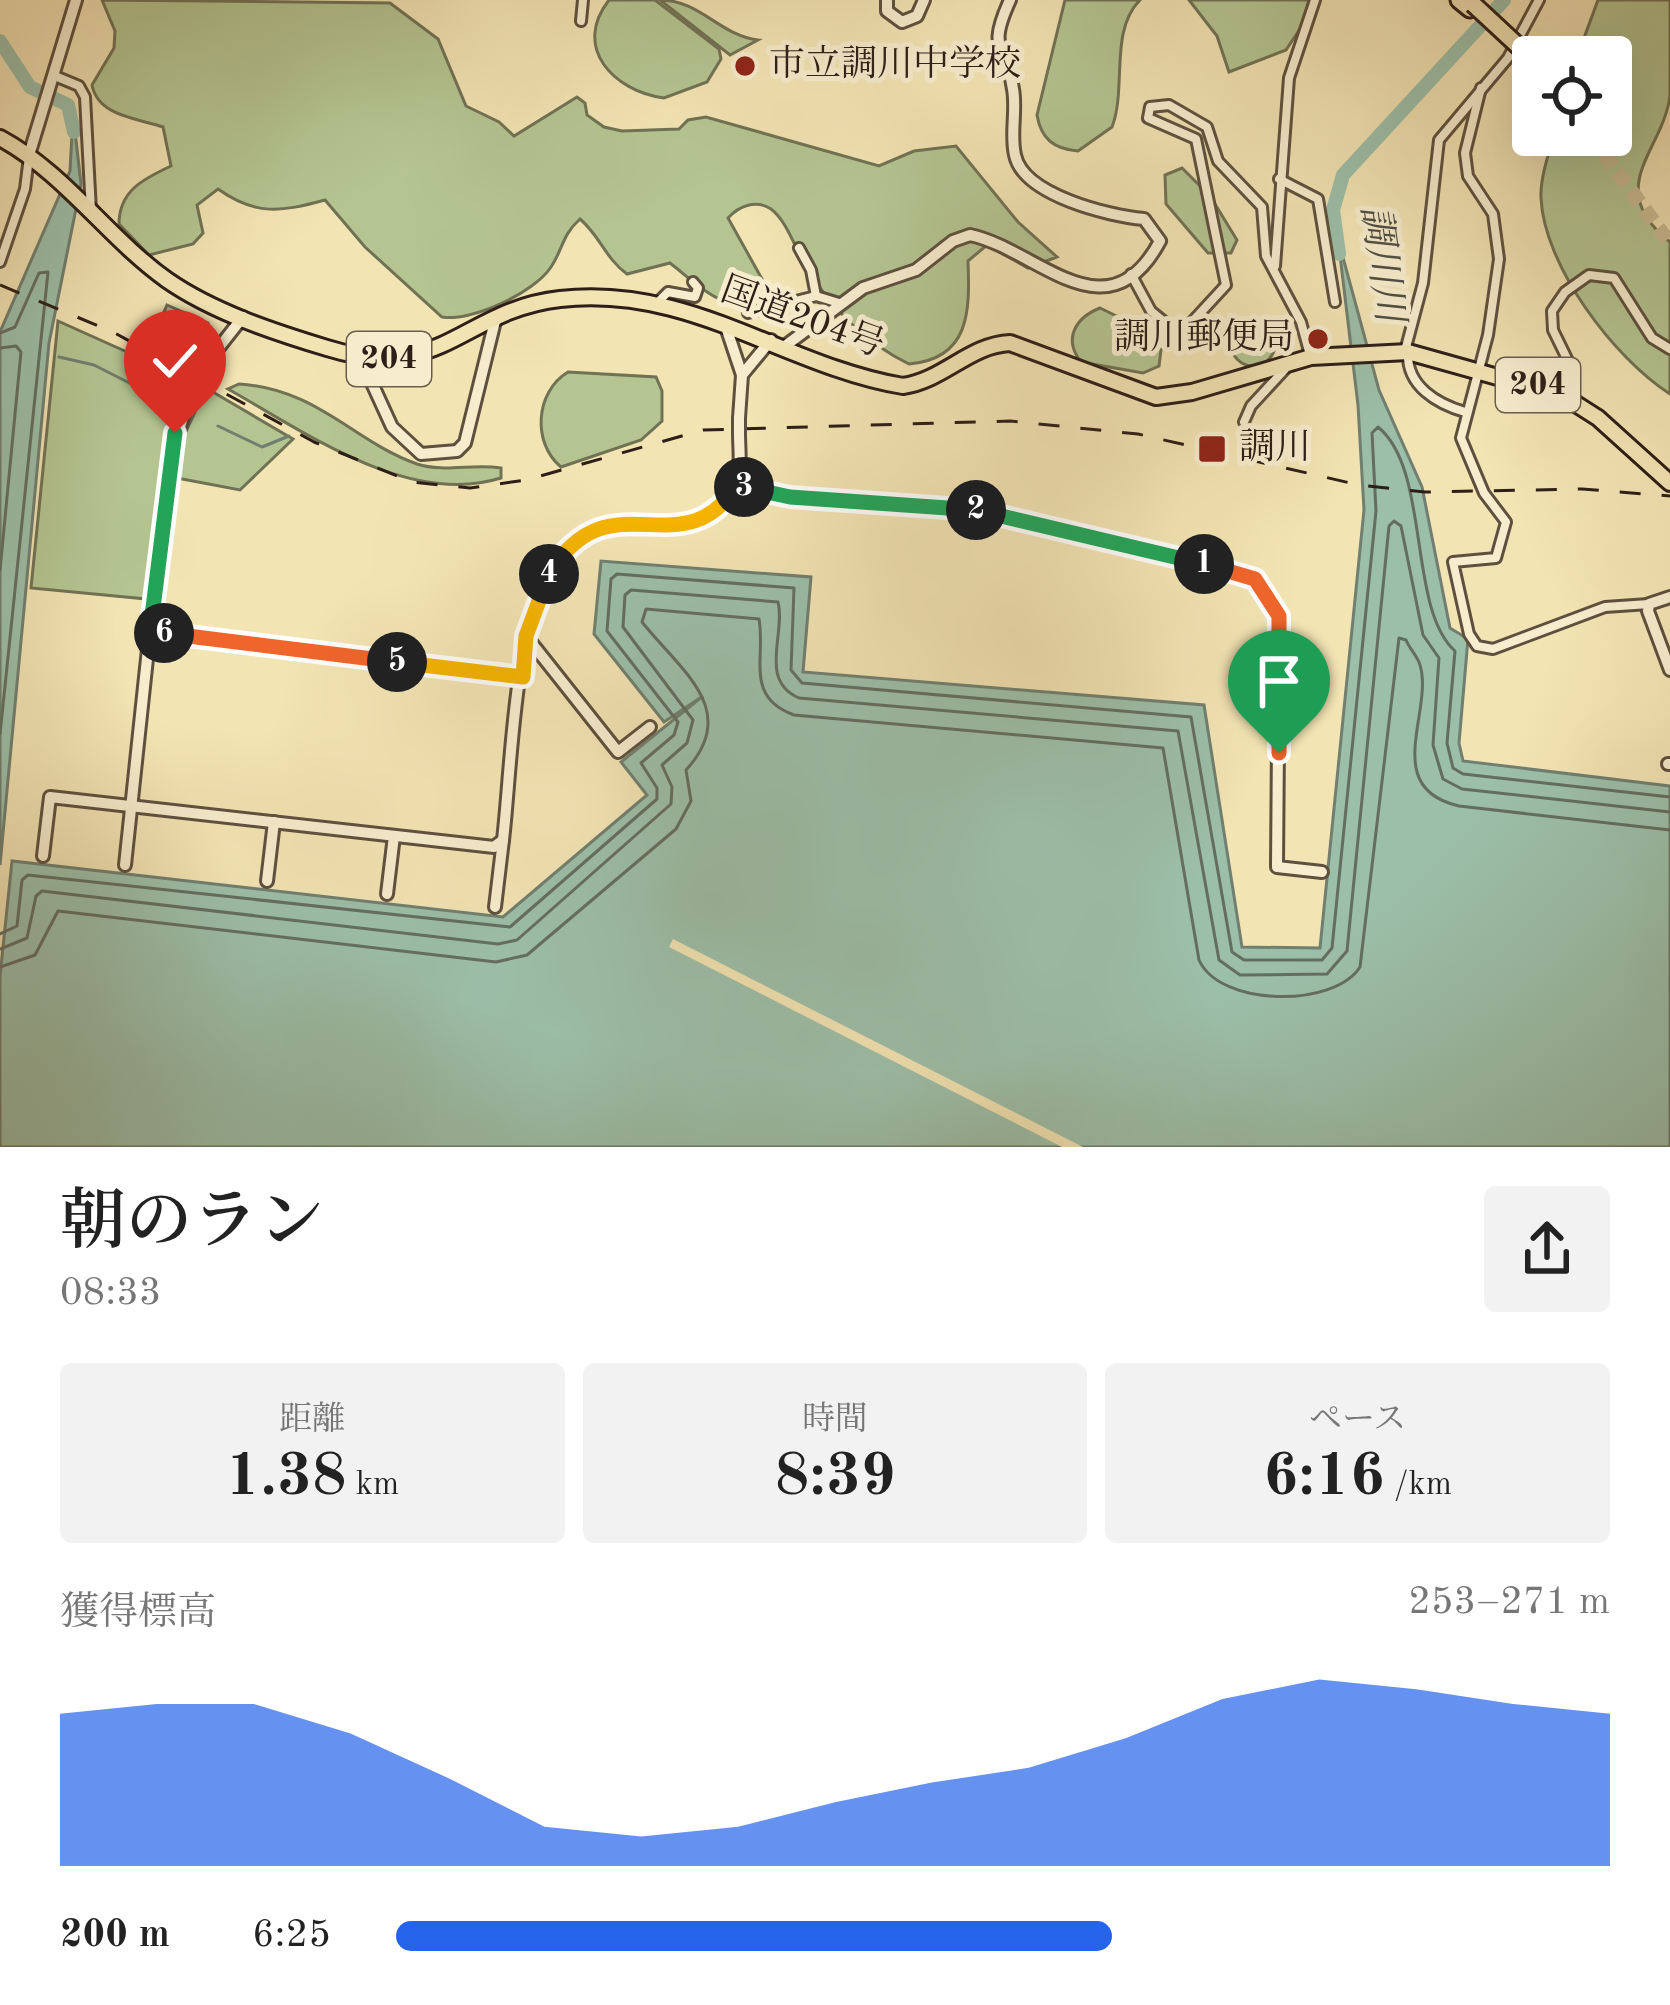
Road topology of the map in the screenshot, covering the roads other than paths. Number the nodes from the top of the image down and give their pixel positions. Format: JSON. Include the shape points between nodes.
{"nodes":[{"id":1,"x":76,"y":0,"type":"edge"},
{"id":2,"x":583,"y":0,"type":"edge"},
{"id":3,"x":886,"y":0,"type":"edge"},
{"id":4,"x":924,"y":0,"type":"edge"},
{"id":5,"x":1010,"y":0,"type":"edge"},
{"id":6,"x":1315,"y":0,"type":"edge"},
{"id":7,"x":1539,"y":0,"type":"edge"},
{"id":8,"x":1468,"y":3,"type":"edge"},
{"id":9,"x":581,"y":21,"type":"dead end"},
{"id":10,"x":1512,"y":45,"type":"edge"},
{"id":11,"x":54,"y":80,"type":"junction"},
{"id":12,"x":1480,"y":88,"type":"junction"},
{"id":13,"x":0,"y":138,"type":"edge"},
{"id":14,"x":29,"y":155,"type":"junction"},
{"id":15,"x":1279,"y":178,"type":"junction"},
{"id":16,"x":0,"y":209,"type":"edge"},
{"id":17,"x":88,"y":210,"type":"junction"},
{"id":18,"x":16,"y":215,"type":"junction"},
{"id":19,"x":799,"y":248,"type":"dead end"},
{"id":20,"x":0,"y":262,"type":"edge"},
{"id":21,"x":1275,"y":267,"type":"junction"},
{"id":22,"x":1131,"y":274,"type":"junction"},
{"id":23,"x":693,"y":282,"type":"dead end"},
{"id":24,"x":816,"y":296,"type":"junction"},
{"id":25,"x":1335,"y":302,"type":"dead end"},
{"id":26,"x":839,"y":303,"type":"junction"},
{"id":27,"x":657,"y":304,"type":"junction"},
{"id":28,"x":748,"y":314,"type":"dead end"},
{"id":29,"x":243,"y":317,"type":"junction"},
{"id":30,"x":496,"y":317,"type":"junction"},
{"id":31,"x":722,"y":320,"type":"junction"},
{"id":32,"x":778,"y":343,"type":"junction"},
{"id":33,"x":1670,"y":349,"type":"edge"},
{"id":34,"x":1406,"y":351,"type":"junction"},
{"id":35,"x":1311,"y":357,"type":"junction"},
{"id":36,"x":360,"y":358,"type":"junction"},
{"id":37,"x":1293,"y":360,"type":"junction"},
{"id":38,"x":1478,"y":369,"type":"junction"},
{"id":39,"x":742,"y":375,"type":"junction"},
{"id":40,"x":1562,"y":395,"type":"junction"},
{"id":41,"x":1465,"y":412,"type":"junction"},
{"id":42,"x":1244,"y":422,"type":"dead end"},
{"id":43,"x":1670,"y":483,"type":"edge"},
{"id":44,"x":738,"y":484,"type":"junction"},
{"id":45,"x":1670,"y":597,"type":"edge"},
{"id":46,"x":1649,"y":604,"type":"junction"},
{"id":47,"x":150,"y":632,"type":"junction"},
{"id":48,"x":526,"y":636,"type":"junction"},
{"id":49,"x":1670,"y":670,"type":"edge"},
{"id":50,"x":523,"y":677,"type":"junction"},
{"id":51,"x":650,"y":727,"type":"dead end"},
{"id":52,"x":132,"y":806,"type":"junction"},
{"id":53,"x":274,"y":822,"type":"junction"},
{"id":54,"x":394,"y":836,"type":"junction"},
{"id":55,"x":503,"y":840,"type":"junction"},
{"id":56,"x":43,"y":856,"type":"dead end"},
{"id":57,"x":125,"y":865,"type":"dead end"},
{"id":58,"x":1322,"y":872,"type":"dead end"},
{"id":59,"x":267,"y":881,"type":"dead end"},
{"id":60,"x":387,"y":894,"type":"dead end"},
{"id":61,"x":495,"y":907,"type":"dead end"}],
"edges":[{"from":1,"to":11,"type":"street"},
{"from":2,"to":9,"type":"street"},
{"from":3,"to":4,"type":"street","via":[[902,22],[917,16]]},
{"from":5,"to":22,"type":"street","via":[[997,30],[1015,101],[1015,161],[1086,211],[1144,219],[1156,230],[1151,257]]},
{"from":6,"to":15,"type":"street","via":[[1289,78]]},
{"from":7,"to":12,"type":"street","via":[[1508,58]]},
{"from":8,"to":10,"type":"highway","bridge":true},
{"from":11,"to":14,"type":"street"},
{"from":11,"to":17,"type":"street","via":[[79,86],[85,97]]},
{"from":12,"to":34,"type":"street","via":[[1439,140],[1423,283]]},
{"from":12,"to":38,"type":"street","via":[[1465,154],[1468,176],[1493,214],[1498,259]]},
{"from":13,"to":14,"type":"highway","name":"国道204号","number":"204"},
{"from":14,"to":17,"type":"highway","name":"国道204号","number":"204"},
{"from":14,"to":18,"type":"street"},
{"from":15,"to":21,"type":"street"},
{"from":15,"to":25,"type":"street","via":[[1318,199]]},
{"from":16,"to":18,"type":"street"},
{"from":17,"to":29,"type":"highway","name":"国道204号","number":"204","via":[[169,280]]},
{"from":18,"to":20,"type":"street"},
{"from":19,"to":24,"type":"street"},
{"from":21,"to":22,"type":"street","via":[[1266,256],[1258,198],[1218,161],[1207,127],[1158,104],[1148,118],[1198,144],[1226,285],[1191,323],[1173,329],[1150,311]]},
{"from":21,"to":35,"type":"street"},
{"from":22,"to":26,"type":"street","via":[[1085,288],[970,236]]},
{"from":23,"to":27,"type":"street","via":[[695,297],[668,292]]},
{"from":24,"to":26,"type":"street"},
{"from":24,"to":28,"type":"street"},
{"from":26,"to":32,"type":"street"},
{"from":27,"to":30,"type":"highway","name":"国道204号","number":"204","via":[[563,298]]},
{"from":27,"to":31,"type":"highway","name":"国道204号","number":"204"},
{"from":29,"to":36,"type":"highway","name":"国道204号","number":"204"},
{"from":29,"to":47,"type":"street","bridge":true,"via":[[190,390],[167,472]]},
{"from":30,"to":36,"type":"highway","name":"国道204号","number":"204","via":[[424,356]]},
{"from":30,"to":36,"type":"street","via":[[457,451],[421,454],[404,442]]},
{"from":31,"to":32,"type":"highway","name":"国道204号","number":"204"},
{"from":31,"to":39,"type":"street"},
{"from":32,"to":37,"type":"highway","name":"国道204号","number":"204","via":[[904,386],[937,378],[976,350],[1010,343],[1156,397]]},
{"from":32,"to":39,"type":"street"},
{"from":33,"to":40,"type":"street","via":[[1652,338],[1614,278],[1588,275],[1552,311],[1573,371]]},
{"from":34,"to":35,"type":"highway","name":"国道204号","number":"204"},
{"from":34,"to":38,"type":"highway","name":"国道204号","number":"204"},
{"from":34,"to":41,"type":"street","via":[[1408,369],[1431,398]]},
{"from":35,"to":37,"type":"highway","name":"国道204号","number":"204"},
{"from":37,"to":42,"type":"street"},
{"from":38,"to":40,"type":"highway","name":"国道204号","number":"204"},
{"from":38,"to":41,"type":"street"},
{"from":39,"to":44,"type":"street","bridge":true},
{"from":40,"to":43,"type":"highway","name":"国道204号","number":"204"},
{"from":41,"to":46,"type":"street","via":[[1467,456],[1506,522],[1496,558],[1453,562],[1477,646],[1493,649],[1605,607]]},
{"from":44,"to":48,"type":"street","via":[[699,523],[610,523],[577,537],[541,586]]},
{"from":44,"to":58,"type":"street","via":[[760,494],[990,511],[1255,579],[1271,597],[1281,638],[1277,867]]},
{"from":45,"to":46,"type":"street"},
{"from":46,"to":49,"type":"street"},
{"from":47,"to":50,"type":"street"},
{"from":47,"to":52,"type":"street"},
{"from":48,"to":50,"type":"street"},
{"from":48,"to":51,"type":"street","via":[[619,752]]},
{"from":50,"to":55,"type":"street"},
{"from":52,"to":53,"type":"street"},
{"from":52,"to":56,"type":"street","via":[[50,797]]},
{"from":52,"to":57,"type":"street"},
{"from":53,"to":54,"type":"street"},
{"from":53,"to":59,"type":"street"},
{"from":54,"to":55,"type":"street","via":[[494,847]]},
{"from":54,"to":60,"type":"street"},
{"from":55,"to":61,"type":"street"}]}
